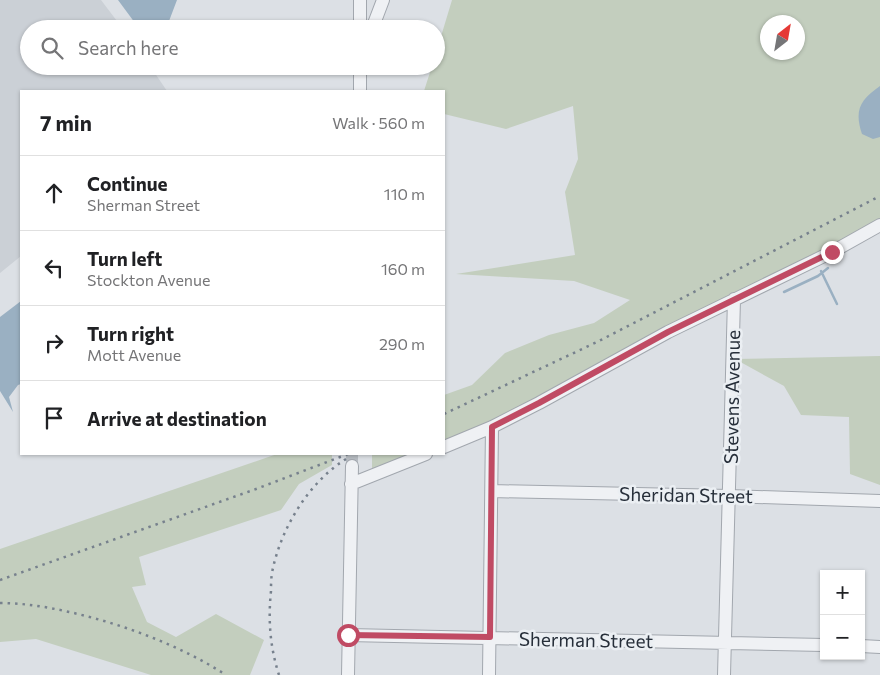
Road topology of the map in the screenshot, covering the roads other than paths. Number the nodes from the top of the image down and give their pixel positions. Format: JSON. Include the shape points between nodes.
{"nodes":[{"id":1,"x":360,"y":0,"type":"edge"},
{"id":2,"x":383,"y":0,"type":"edge"},
{"id":3,"x":360,"y":20,"type":"edge"},
{"id":4,"x":375,"y":20,"type":"edge"},
{"id":5,"x":360,"y":75,"type":"edge"},
{"id":6,"x":360,"y":90,"type":"edge"},
{"id":7,"x":880,"y":225,"type":"edge"},
{"id":8,"x":734,"y":299,"type":"junction"},
{"id":9,"x":492,"y":427,"type":"junction"},
{"id":10,"x":445,"y":447,"type":"edge"},
{"id":11,"x":424,"y":455,"type":"edge"},
{"id":12,"x":352,"y":466,"type":"tunnel mouth"},
{"id":13,"x":351,"y":484,"type":"junction"},
{"id":14,"x":492,"y":491,"type":"junction"},
{"id":15,"x":730,"y":496,"type":"junction"},
{"id":16,"x":880,"y":501,"type":"edge"},
{"id":17,"x":348,"y":635,"type":"junction"},
{"id":18,"x":490,"y":637,"type":"junction"},
{"id":19,"x":725,"y":643,"type":"junction"},
{"id":20,"x":820,"y":645,"type":"edge"},
{"id":21,"x":865,"y":646,"type":"edge"},
{"id":22,"x":880,"y":646,"type":"edge"},
{"id":23,"x":348,"y":675,"type":"edge"},
{"id":24,"x":489,"y":675,"type":"edge"},
{"id":25,"x":724,"y":675,"type":"edge"}],
"edges":[{"from":1,"to":3,"type":"street"},
{"from":2,"to":4,"type":"street"},
{"from":5,"to":6,"type":"street"},
{"from":7,"to":8,"type":"street"},
{"from":8,"to":9,"type":"street"},
{"from":8,"to":15,"type":"street","name":"Stevens Avenue"},
{"from":9,"to":10,"type":"street"},
{"from":9,"to":14,"type":"street"},
{"from":11,"to":13,"type":"street"},
{"from":12,"to":13,"type":"street"},
{"from":13,"to":17,"type":"street"},
{"from":14,"to":15,"type":"street","name":"Sheridan Street"},
{"from":14,"to":18,"type":"street"},
{"from":15,"to":16,"type":"street","name":"Sheridan Street"},
{"from":15,"to":19,"type":"street","name":"Stevens Avenue"},
{"from":17,"to":18,"type":"street","name":"Sherman Street"},
{"from":17,"to":23,"type":"street"},
{"from":18,"to":19,"type":"street","name":"Sherman Street"},
{"from":18,"to":24,"type":"street"},
{"from":19,"to":20,"type":"street","name":"Sherman Street"},
{"from":19,"to":25,"type":"street","name":"Stevens Avenue"},
{"from":21,"to":22,"type":"street"}]}
